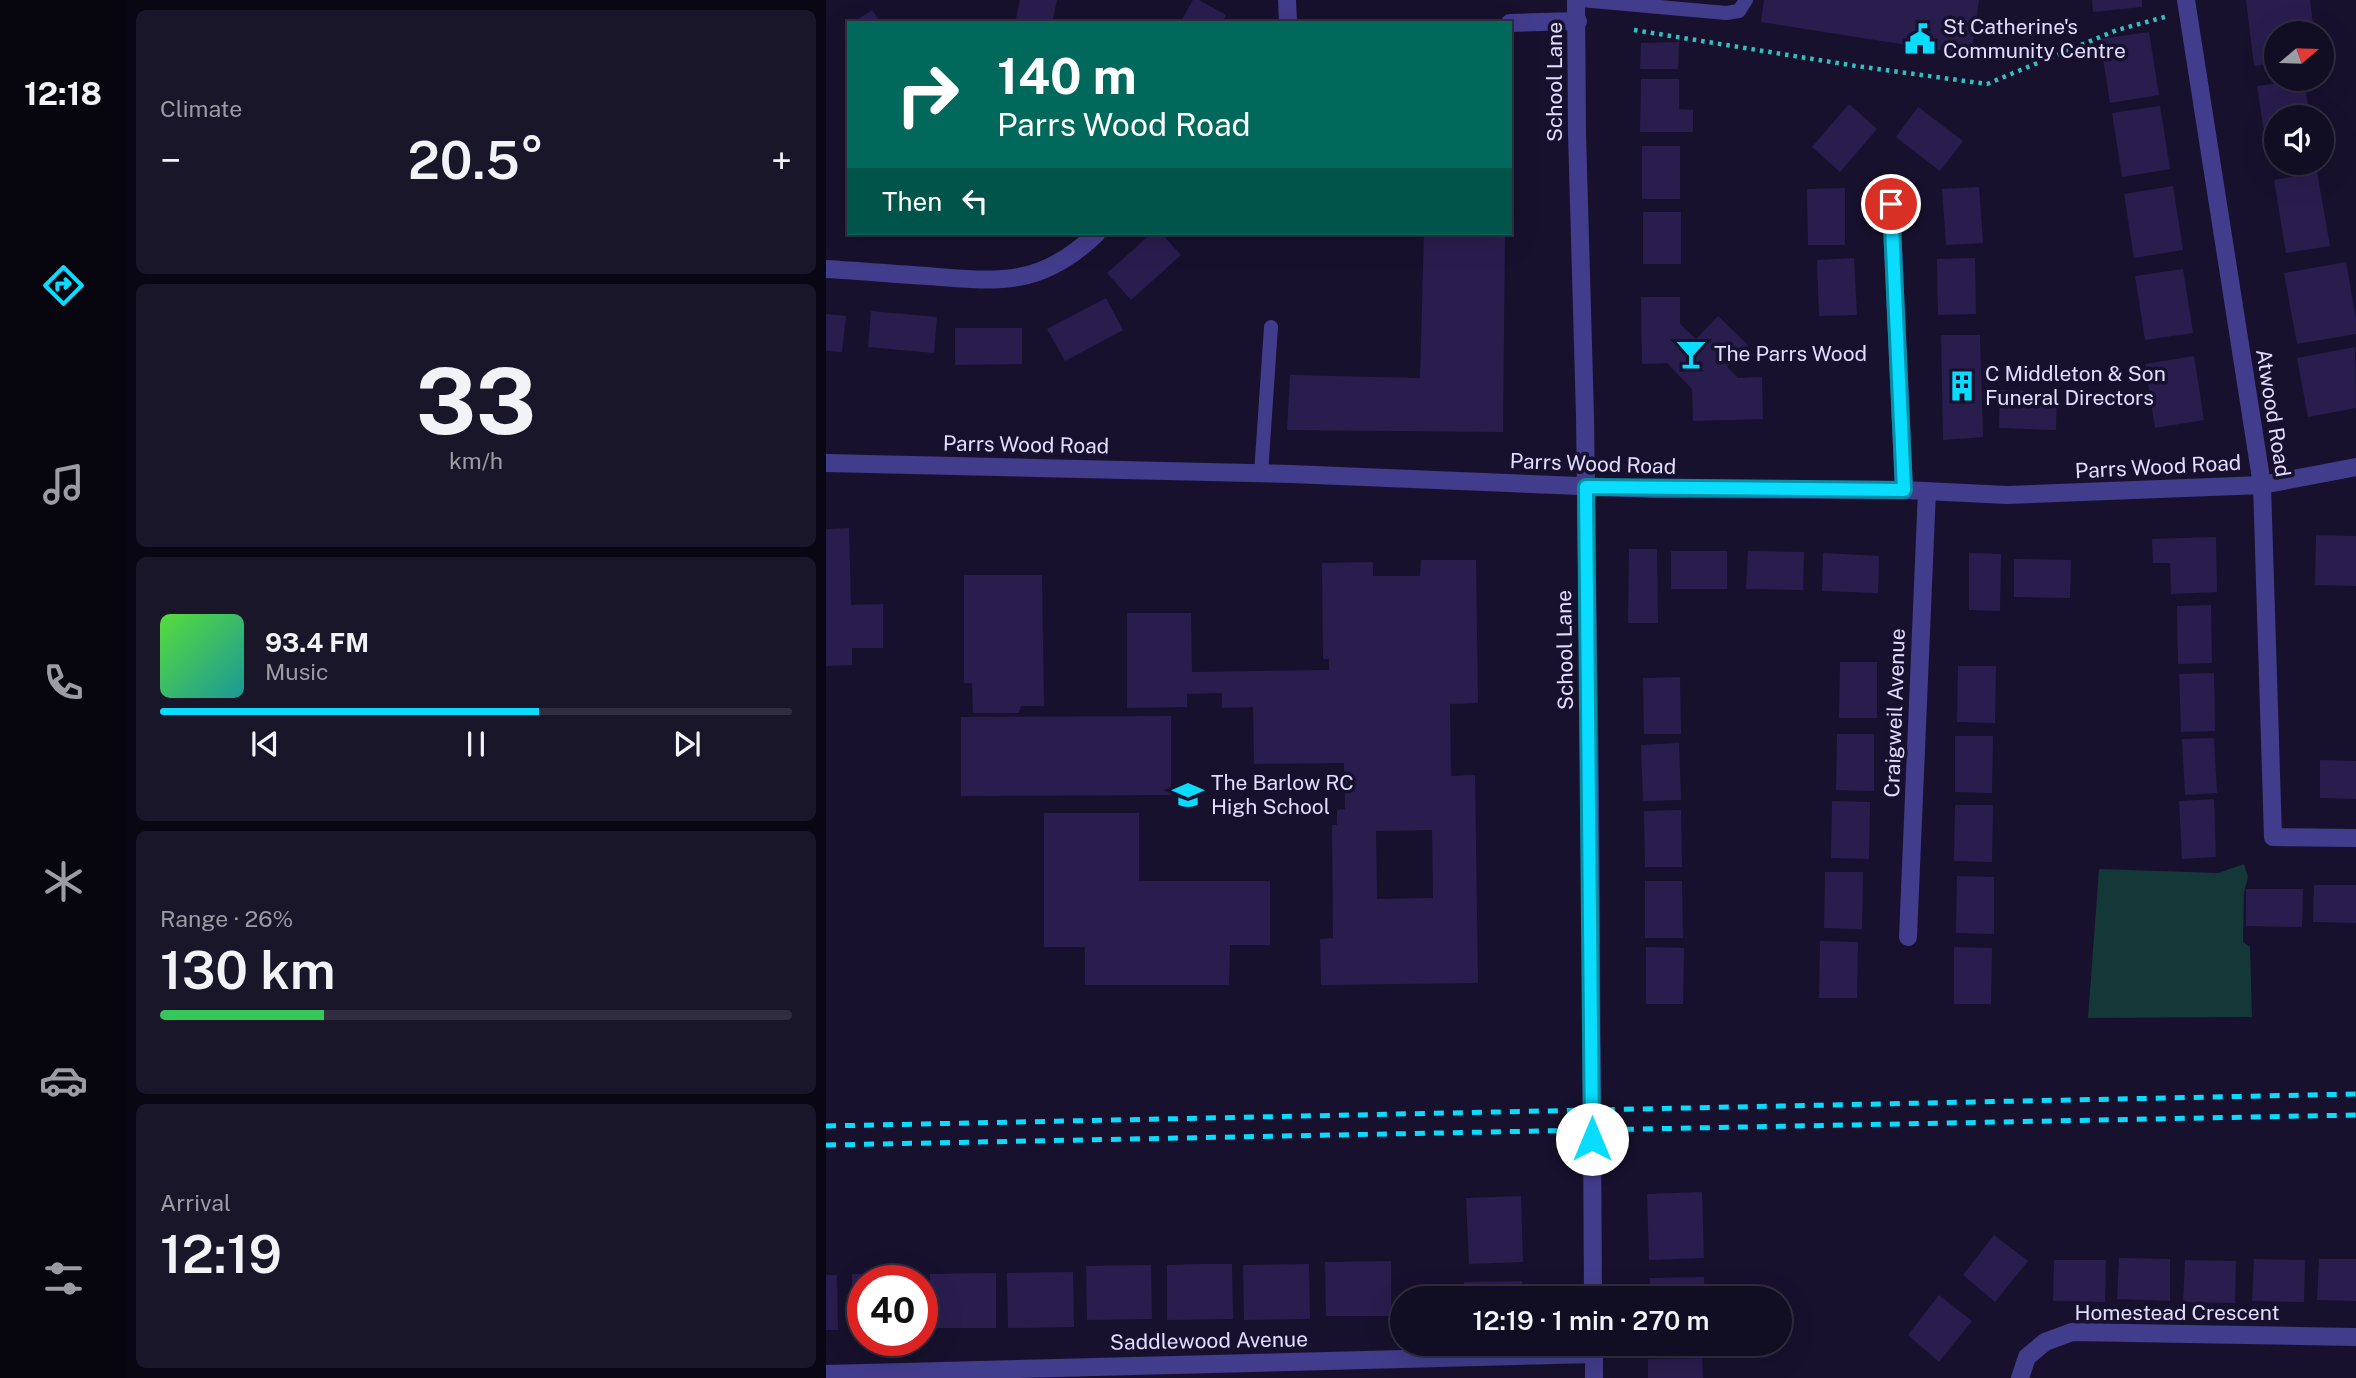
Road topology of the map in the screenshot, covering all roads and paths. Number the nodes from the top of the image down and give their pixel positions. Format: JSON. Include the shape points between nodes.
{"nodes":[{"id":1,"x":1287,"y":0,"type":"edge"},
{"id":2,"x":1578,"y":0,"type":"edge"},
{"id":3,"x":1746,"y":0,"type":"edge"},
{"id":4,"x":2187,"y":5,"type":"edge"},
{"id":5,"x":1287,"y":21,"type":"edge"},
{"id":6,"x":1578,"y":21,"type":"junction"},
{"id":7,"x":1512,"y":23,"type":"edge"},
{"id":8,"x":1632,"y":30,"type":"dead end"},
{"id":9,"x":1891,"y":204,"type":"dead end"},
{"id":10,"x":1095,"y":235,"type":"edge"},
{"id":11,"x":826,"y":269,"type":"edge"},
{"id":12,"x":1271,"y":327,"type":"dead end"},
{"id":13,"x":826,"y":463,"type":"edge"},
{"id":14,"x":2356,"y":467,"type":"edge"},
{"id":15,"x":1261,"y":474,"type":"junction"},
{"id":16,"x":2262,"y":485,"type":"junction"},
{"id":17,"x":1586,"y":487,"type":"junction"},
{"id":18,"x":1904,"y":490,"type":"junction"},
{"id":19,"x":1927,"y":491,"type":"junction"},
{"id":20,"x":2356,"y":838,"type":"edge"},
{"id":21,"x":1908,"y":937,"type":"dead end"},
{"id":22,"x":1593,"y":1286,"type":"edge"},
{"id":23,"x":2356,"y":1337,"type":"edge"},
{"id":24,"x":1390,"y":1356,"type":"edge"},
{"id":25,"x":1594,"y":1356,"type":"edge"},
{"id":26,"x":826,"y":1374,"type":"edge"},
{"id":27,"x":1594,"y":1378,"type":"edge"},
{"id":28,"x":2020,"y":1378,"type":"edge"}],
"edges":[{"from":1,"to":5,"type":"street"},
{"from":2,"to":3,"type":"lane","via":[[1726,13],[1739,11]]},
{"from":2,"to":6,"type":"street","name":"School Lane"},
{"from":4,"to":8,"type":"path","via":[[1987,84]]},
{"from":4,"to":16,"type":"street","name":"Atwood Road"},
{"from":6,"to":7,"type":"street"},
{"from":6,"to":17,"type":"street","name":"School Lane"},
{"from":9,"to":18,"type":"street"},
{"from":10,"to":11,"type":"street","via":[[1056,265],[1007,281]]},
{"from":12,"to":15,"type":"lane"},
{"from":13,"to":15,"type":"street","name":"Parrs Wood Road"},
{"from":14,"to":16,"type":"street","name":"Parrs Wood Road"},
{"from":15,"to":17,"type":"street","name":"Parrs Wood Road"},
{"from":16,"to":19,"type":"street","name":"Parrs Wood Road","via":[[2019,495]]},
{"from":16,"to":20,"type":"street","name":"Atwood Road","via":[[2273,837]]},
{"from":17,"to":18,"type":"street","name":"Parrs Wood Road"},
{"from":17,"to":22,"type":"street","name":"School Lane"},
{"from":18,"to":19,"type":"street","name":"Parrs Wood Road"},
{"from":19,"to":21,"type":"street","name":"Craigweil Avenue"},
{"from":23,"to":28,"type":"street","name":"Homestead Crescent","via":[[2072,1332],[2045,1342],[2026,1357]]},
{"from":24,"to":26,"type":"street","name":"Saddlewood Avenue"},
{"from":25,"to":27,"type":"street"}]}
